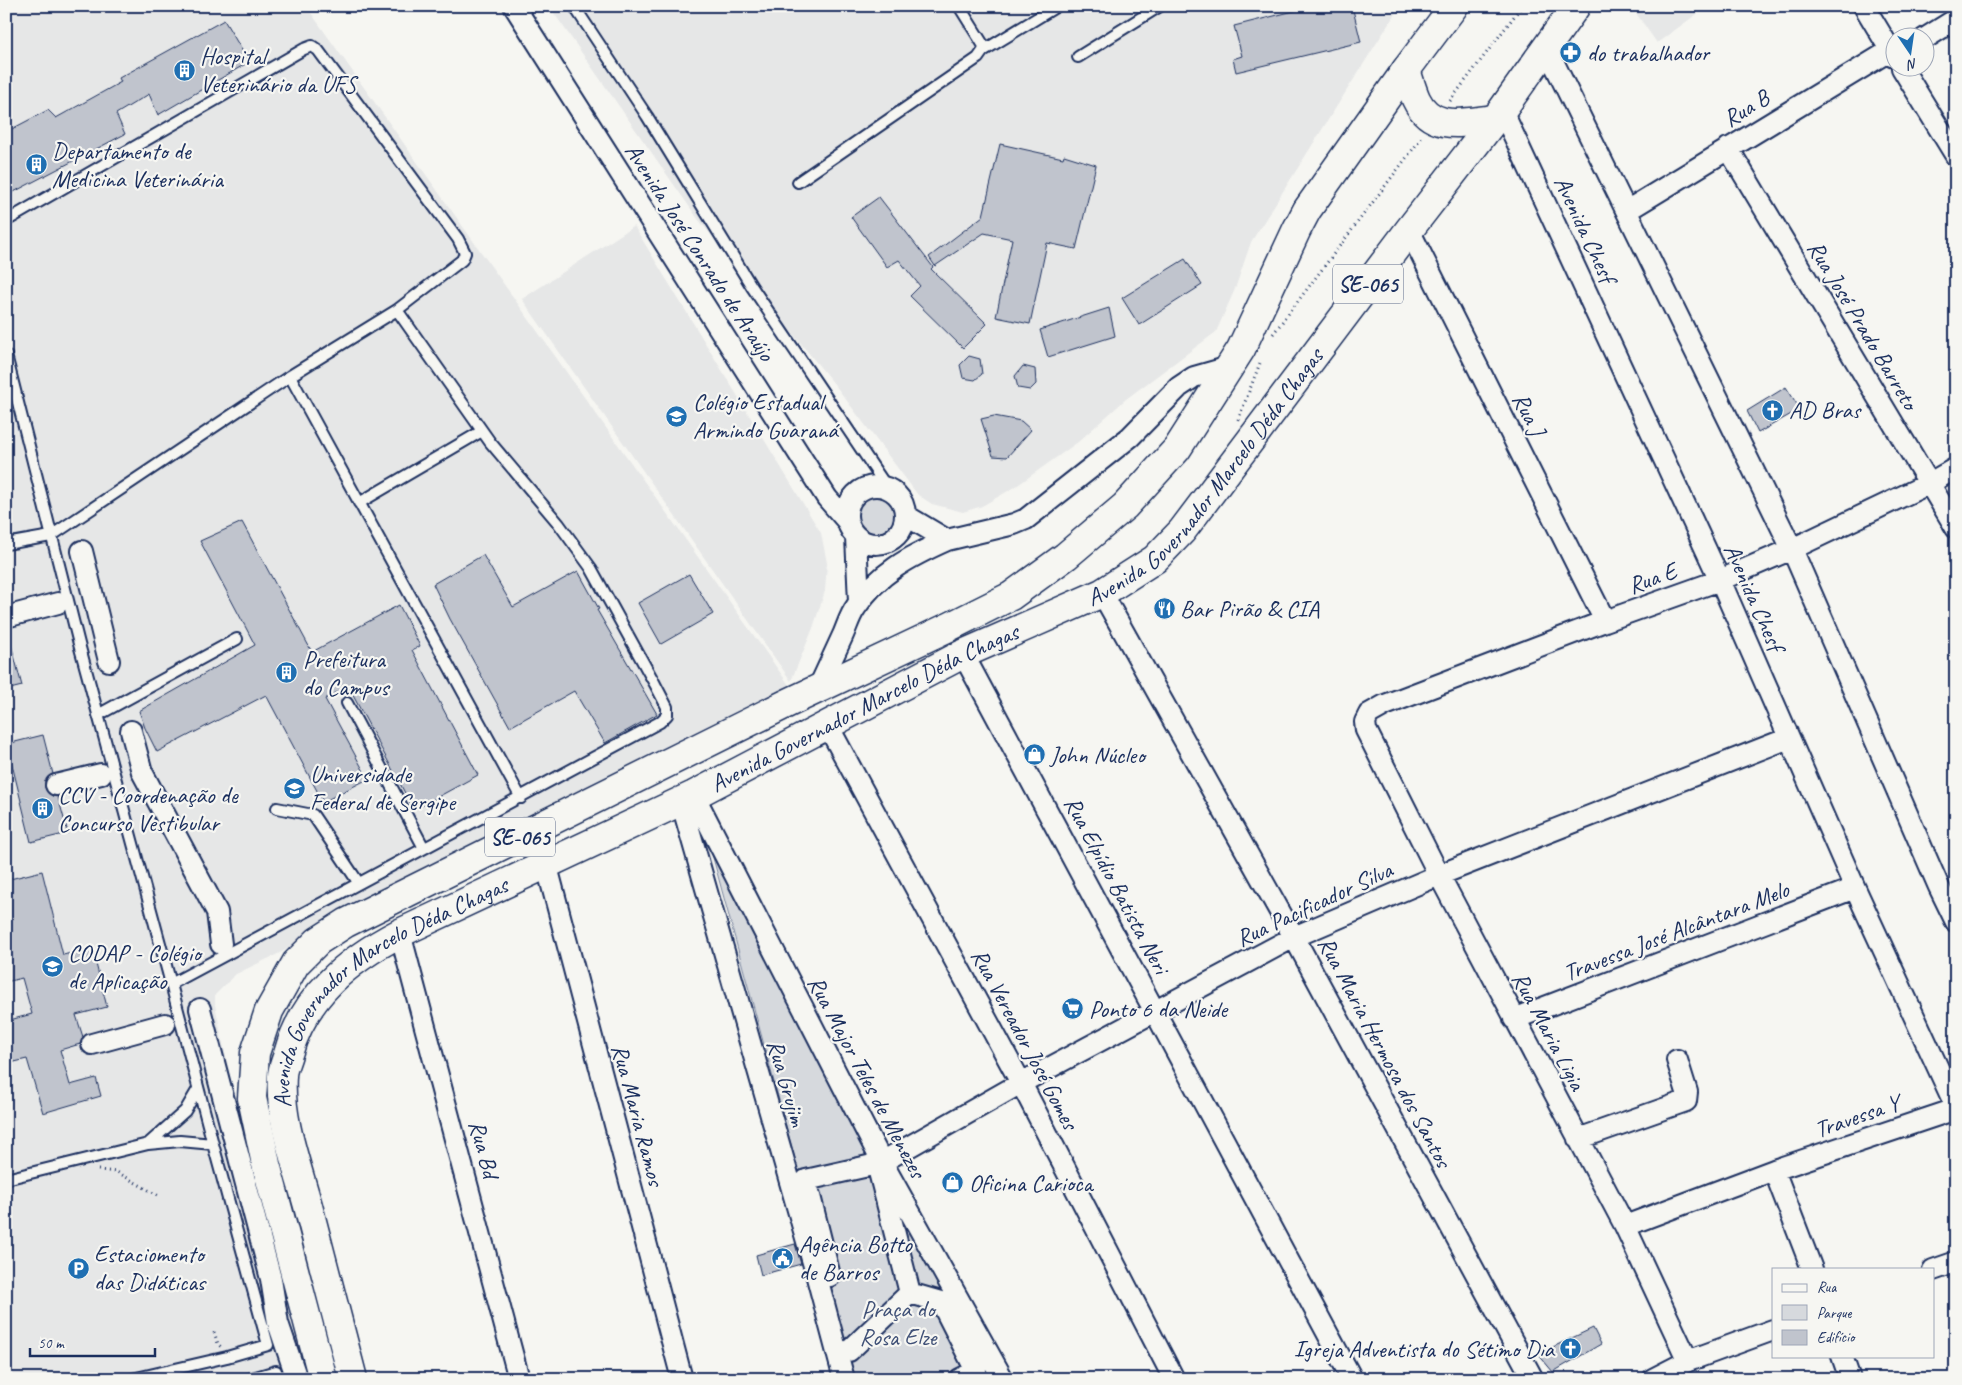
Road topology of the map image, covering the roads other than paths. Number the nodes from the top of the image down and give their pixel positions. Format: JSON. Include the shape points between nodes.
{"nodes":[{"id":1,"x":514,"y":6,"type":"edge"},
{"id":2,"x":574,"y":6,"type":"edge"},
{"id":3,"x":959,"y":6,"type":"edge"},
{"id":4,"x":1057,"y":6,"type":"edge"},
{"id":5,"x":1160,"y":6,"type":"edge"},
{"id":6,"x":1454,"y":6,"type":"edge"},
{"id":7,"x":1864,"y":6,"type":"edge"},
{"id":8,"x":1570,"y":12,"type":"edge"},
{"id":9,"x":1956,"y":20,"type":"edge"},
{"id":10,"x":1934,"y":33,"type":"edge"},
{"id":11,"x":1884,"y":38,"type":"edge"},
{"id":12,"x":1546,"y":47,"type":"junction"},
{"id":13,"x":983,"y":51,"type":"junction"},
{"id":14,"x":1078,"y":57,"type":"dead end"},
{"id":15,"x":1884,"y":58,"type":"edge"},
{"id":16,"x":1406,"y":70,"type":"junction"},
{"id":17,"x":1909,"y":78,"type":"edge"},
{"id":18,"x":1499,"y":115,"type":"junction"},
{"id":19,"x":1952,"y":144,"type":"edge"},
{"id":20,"x":1728,"y":148,"type":"junction"},
{"id":21,"x":798,"y":182,"type":"dead end"},
{"id":22,"x":1628,"y":210,"type":"junction"},
{"id":23,"x":6,"y":221,"type":"edge"},
{"id":24,"x":1409,"y":230,"type":"junction"},
{"id":25,"x":397,"y":310,"type":"junction"},
{"id":26,"x":6,"y":355,"type":"edge"},
{"id":27,"x":1229,"y":367,"type":"junction"},
{"id":28,"x":290,"y":376,"type":"junction"},
{"id":29,"x":482,"y":431,"type":"junction"},
{"id":30,"x":1956,"y":468,"type":"edge"},
{"id":31,"x":1928,"y":484,"type":"junction"},
{"id":32,"x":888,"y":489,"type":"junction"},
{"id":33,"x":360,"y":503,"type":"junction"},
{"id":34,"x":905,"y":515,"type":"junction"},
{"id":35,"x":1956,"y":528,"type":"edge"},
{"id":36,"x":852,"y":529,"type":"junction"},
{"id":37,"x":51,"y":536,"type":"junction"},
{"id":38,"x":947,"y":540,"type":"junction"},
{"id":39,"x":6,"y":544,"type":"edge"},
{"id":40,"x":1792,"y":548,"type":"junction"},
{"id":41,"x":82,"y":551,"type":"dead end"},
{"id":42,"x":1720,"y":580,"type":"junction"},
{"id":43,"x":1102,"y":593,"type":"junction"},
{"id":44,"x":859,"y":602,"type":"junction"},
{"id":45,"x":58,"y":603,"type":"dead end"},
{"id":46,"x":6,"y":618,"type":"edge"},
{"id":47,"x":1605,"y":621,"type":"junction"},
{"id":48,"x":237,"y":639,"type":"dead end"},
{"id":49,"x":963,"y":654,"type":"junction"},
{"id":50,"x":109,"y":661,"type":"dead end"},
{"id":51,"x":819,"y":687,"type":"junction"},
{"id":52,"x":347,"y":703,"type":"dead end"},
{"id":53,"x":98,"y":715,"type":"junction"},
{"id":54,"x":827,"y":724,"type":"junction"},
{"id":55,"x":1364,"y":725,"type":"joint"},
{"id":56,"x":131,"y":731,"type":"dead end"},
{"id":57,"x":1789,"y":738,"type":"junction"},
{"id":58,"x":102,"y":774,"type":"dead end"},
{"id":59,"x":56,"y":785,"type":"dead end"},
{"id":60,"x":521,"y":798,"type":"junction"},
{"id":61,"x":688,"y":798,"type":"junction"},
{"id":62,"x":277,"y":808,"type":"dead end"},
{"id":63,"x":424,"y":848,"type":"junction"},
{"id":64,"x":546,"y":863,"type":"junction"},
{"id":65,"x":1439,"y":875,"type":"junction"},
{"id":66,"x":358,"y":882,"type":"junction"},
{"id":67,"x":1855,"y":888,"type":"junction"},
{"id":68,"x":1956,"y":922,"type":"edge"},
{"id":69,"x":400,"y":933,"type":"junction"},
{"id":70,"x":1294,"y":937,"type":"junction"},
{"id":71,"x":221,"y":944,"type":"dead end"},
{"id":72,"x":171,"y":984,"type":"junction"},
{"id":73,"x":200,"y":1009,"type":"dead end"},
{"id":74,"x":1156,"y":1010,"type":"junction"},
{"id":75,"x":1514,"y":1019,"type":"junction"},
{"id":76,"x":165,"y":1024,"type":"dead end"},
{"id":77,"x":92,"y":1044,"type":"dead end"},
{"id":78,"x":1677,"y":1060,"type":"dead end"},
{"id":79,"x":1021,"y":1083,"type":"junction"},
{"id":80,"x":198,"y":1089,"type":"junction"},
{"id":81,"x":1956,"y":1108,"type":"edge"},
{"id":82,"x":1578,"y":1139,"type":"junction"},
{"id":83,"x":148,"y":1144,"type":"junction"},
{"id":84,"x":213,"y":1144,"type":"junction"},
{"id":85,"x":882,"y":1162,"type":"junction"},
{"id":86,"x":1774,"y":1170,"type":"junction"},
{"id":87,"x":6,"y":1179,"type":"edge"},
{"id":88,"x":1625,"y":1226,"type":"junction"},
{"id":89,"x":1956,"y":1262,"type":"edge"},
{"id":90,"x":1812,"y":1268,"type":"edge"},
{"id":91,"x":1934,"y":1270,"type":"edge"},
{"id":92,"x":910,"y":1293,"type":"junction"},
{"id":93,"x":1772,"y":1330,"type":"edge"},
{"id":94,"x":849,"y":1351,"type":"junction"},
{"id":95,"x":1843,"y":1358,"type":"edge"},
{"id":96,"x":1688,"y":1361,"type":"junction"},
{"id":97,"x":276,"y":1371,"type":"dead end"},
{"id":98,"x":996,"y":1376,"type":"edge"},
{"id":99,"x":132,"y":1379,"type":"edge"},
{"id":100,"x":249,"y":1379,"type":"edge"},
{"id":101,"x":297,"y":1379,"type":"edge"},
{"id":102,"x":323,"y":1379,"type":"edge"},
{"id":103,"x":353,"y":1379,"type":"edge"},
{"id":104,"x":519,"y":1379,"type":"edge"},
{"id":105,"x":682,"y":1379,"type":"edge"},
{"id":106,"x":844,"y":1379,"type":"edge"},
{"id":107,"x":856,"y":1379,"type":"edge"},
{"id":108,"x":960,"y":1379,"type":"edge"},
{"id":109,"x":1174,"y":1379,"type":"edge"},
{"id":110,"x":1352,"y":1379,"type":"edge"},
{"id":111,"x":1533,"y":1379,"type":"edge"},
{"id":112,"x":1653,"y":1379,"type":"edge"},
{"id":113,"x":1850,"y":1379,"type":"edge"}],
"edges":[{"from":1,"to":36,"type":"street","name":"Avenida José Conrado de Araújo","via":[[822,489]]},
{"from":2,"to":32,"type":"lane","via":[[647,116],[752,287]]},
{"from":3,"to":13,"type":"lane"},
{"from":4,"to":13,"type":"lane"},
{"from":5,"to":14,"type":"lane"},
{"from":6,"to":16,"type":"main road","name":"Avenida Governador Marcelo Déda Chagas","number":"SE-065"},
{"from":7,"to":11,"type":"street"},
{"from":8,"to":12,"type":"main road","name":"Avenida Governador Marcelo Déda Chagas","number":"SE-065"},
{"from":9,"to":10,"type":"street"},
{"from":12,"to":18,"type":"main road","name":"Avenida Governador Marcelo Déda Chagas","number":"SE-065"},
{"from":12,"to":22,"type":"street","name":"Avenida Chesf"},
{"from":13,"to":21,"type":"lane","via":[[978,58]]},
{"from":15,"to":20,"type":"street","name":"Rua B"},
{"from":16,"to":18,"type":"main road","via":[[1422,110],[1435,121]]},
{"from":16,"to":27,"type":"main road","name":"Avenida Governador Marcelo Déda Chagas","number":"SE-065","via":[[1307,210],[1241,349]]},
{"from":17,"to":19,"type":"street"},
{"from":18,"to":24,"type":"main road","name":"Avenida Governador Marcelo Déda Chagas","number":"SE-065"},
{"from":18,"to":42,"type":"street","name":"Avenida Chesf"},
{"from":20,"to":22,"type":"street","name":"Rua B"},
{"from":20,"to":31,"type":"street","name":"Rua José Prado Barreto"},
{"from":22,"to":40,"type":"street","name":"Avenida Chesf"},
{"from":23,"to":25,"type":"lane","via":[[312,46],[464,250],[462,260]]},
{"from":24,"to":43,"type":"main road","name":"Avenida Governador Marcelo Déda Chagas","number":"SE-065","via":[[1168,547]]},
{"from":24,"to":47,"type":"street","name":"Rua J"},
{"from":25,"to":28,"type":"lane"},
{"from":25,"to":29,"type":"lane"},
{"from":26,"to":37,"type":"lane"},
{"from":27,"to":38,"type":"street","via":[[1194,378],[1179,387],[1130,437],[1026,519]]},
{"from":27,"to":51,"type":"main road","name":"Avenida Governador Marcelo Déda Chagas","number":"SE-065","via":[[1177,449],[1125,506],[1066,556],[1010,596]]},
{"from":28,"to":33,"type":"lane"},
{"from":28,"to":37,"type":"lane"},
{"from":29,"to":33,"type":"lane"},
{"from":29,"to":60,"type":"lane","via":[[591,568],[667,711],[660,722]]},
{"from":30,"to":31,"type":"street","name":"Rua E"},
{"from":31,"to":35,"type":"street","name":"Rua José Prado Barreto"},
{"from":31,"to":40,"type":"street","name":"Rua E"},
{"from":32,"to":34,"type":"street","via":[[898,497]]},
{"from":32,"to":36,"type":"street","via":[[871,487],[854,496],[847,512]]},
{"from":33,"to":60,"type":"lane"},
{"from":34,"to":36,"type":"street","via":[[898,534],[882,543],[864,541]]},
{"from":34,"to":38,"type":"street"},
{"from":36,"to":44,"type":"street"},
{"from":37,"to":39,"type":"lane"},
{"from":37,"to":53,"type":"lane"},
{"from":38,"to":44,"type":"street","via":[[895,566]]},
{"from":40,"to":42,"type":"street","name":"Rua E"},
{"from":40,"to":68,"type":"street","name":"Avenida Chesf"},
{"from":41,"to":50,"type":"street"},
{"from":42,"to":47,"type":"street","name":"Rua E"},
{"from":42,"to":57,"type":"street","name":"Avenida Chesf"},
{"from":43,"to":49,"type":"main road","name":"Avenida Governador Marcelo Déda Chagas","number":"SE-065"},
{"from":43,"to":70,"type":"street","name":"Rua Maria Hermosa dos Santos"},
{"from":44,"to":51,"type":"street"},
{"from":45,"to":46,"type":"street"},
{"from":47,"to":55,"type":"street","name":"Rua E","via":[[1385,705],[1370,714]]},
{"from":48,"to":53,"type":"lane"},
{"from":49,"to":54,"type":"main road","name":"Avenida Governador Marcelo Déda Chagas","number":"SE-065"},
{"from":49,"to":74,"type":"street","name":"Rua Elpídio Batista Neri"},
{"from":51,"to":102,"type":"main road","name":"Avenida Governador Marcelo Déda Chagas","number":"SE-065","via":[[346,923],[318,941],[296,963],[269,1011],[255,1053],[252,1098],[266,1164]]},
{"from":52,"to":63,"type":"lane"},
{"from":53,"to":72,"type":"lane"},
{"from":54,"to":61,"type":"main road","name":"Avenida Governador Marcelo Déda Chagas","number":"SE-065"},
{"from":54,"to":79,"type":"street","name":"Rua Vereador José Gomes"},
{"from":55,"to":65,"type":"street","name":"Rua Maria Ligia"},
{"from":56,"to":71,"type":"street","via":[[142,772],[217,912]]},
{"from":57,"to":65,"type":"street","name":"Rua Pacificador Silva"},
{"from":57,"to":67,"type":"street","name":"Avenida Chesf"},
{"from":58,"to":59,"type":"street"},
{"from":60,"to":63,"type":"lane"},
{"from":61,"to":64,"type":"main road","name":"Avenida Governador Marcelo Déda Chagas","number":"SE-065"},
{"from":61,"to":85,"type":"street","name":"Rua Major Teles de Menezes"},
{"from":61,"to":106,"type":"street","name":"Rua Grujim"},
{"from":62,"to":66,"type":"lane","via":[[313,815]]},
{"from":63,"to":66,"type":"lane"},
{"from":64,"to":69,"type":"main road","name":"Avenida Governador Marcelo Déda Chagas","number":"SE-065"},
{"from":64,"to":105,"type":"street","name":"Rua Maria Ramos"},
{"from":65,"to":70,"type":"street","name":"Rua Pacificador Silva"},
{"from":65,"to":75,"type":"street","name":"Rua Maria Ligia"},
{"from":66,"to":72,"type":"lane"},
{"from":67,"to":75,"type":"street","name":"Travessa José Alcântara Melo"},
{"from":67,"to":81,"type":"street","name":"Avenida Chesf"},
{"from":69,"to":103,"type":"main road","name":"Avenida Governador Marcelo Déda Chagas","number":"SE-065","via":[[354,961],[318,994],[304,1013],[292,1040],[282,1075],[289,1137]]},
{"from":69,"to":104,"type":"street","name":"Rua Bd"},
{"from":70,"to":74,"type":"street","name":"Rua Pacificador Silva"},
{"from":70,"to":111,"type":"street","name":"Rua Maria Hermosa dos Santos"},
{"from":72,"to":80,"type":"lane"},
{"from":73,"to":101,"type":"street","via":[[271,1278],[278,1323]]},
{"from":74,"to":79,"type":"street","name":"Rua Pacificador Silva"},
{"from":74,"to":110,"type":"street","name":"Rua Elpídio Batista Neri"},
{"from":75,"to":82,"type":"street","name":"Rua Maria Ligia"},
{"from":76,"to":77,"type":"street"},
{"from":78,"to":82,"type":"street","via":[[1687,1092],[1686,1101]]},
{"from":79,"to":85,"type":"street","name":"Rua Pacificador Silva"},
{"from":79,"to":109,"type":"street","name":"Rua Vereador José Gomes"},
{"from":80,"to":83,"type":"lane","via":[[185,1111]]},
{"from":80,"to":84,"type":"lane"},
{"from":81,"to":86,"type":"street","name":"Travessa Y"},
{"from":82,"to":88,"type":"street","name":"Rua Maria Ligia"},
{"from":83,"to":84,"type":"lane","via":[[180,1141]]},
{"from":83,"to":87,"type":"lane"},
{"from":84,"to":99,"type":"lane","via":[[268,1345]]},
{"from":85,"to":98,"type":"street","name":"Rua Major Teles de Menezes"},
{"from":86,"to":88,"type":"street","name":"Travessa Y"},
{"from":86,"to":90,"type":"street"},
{"from":88,"to":96,"type":"street","name":"Rua Maria Ligia"},
{"from":89,"to":91,"type":"street"},
{"from":92,"to":94,"type":"street"},
{"from":92,"to":94,"type":"street","via":[[878,1164],[806,1180]]},
{"from":92,"to":108,"type":"street","via":[[940,1302],[976,1371]]},
{"from":93,"to":96,"type":"street"},
{"from":94,"to":107,"type":"street"},
{"from":95,"to":113,"type":"street"},
{"from":96,"to":112,"type":"street"},
{"from":97,"to":100,"type":"lane"}]}
